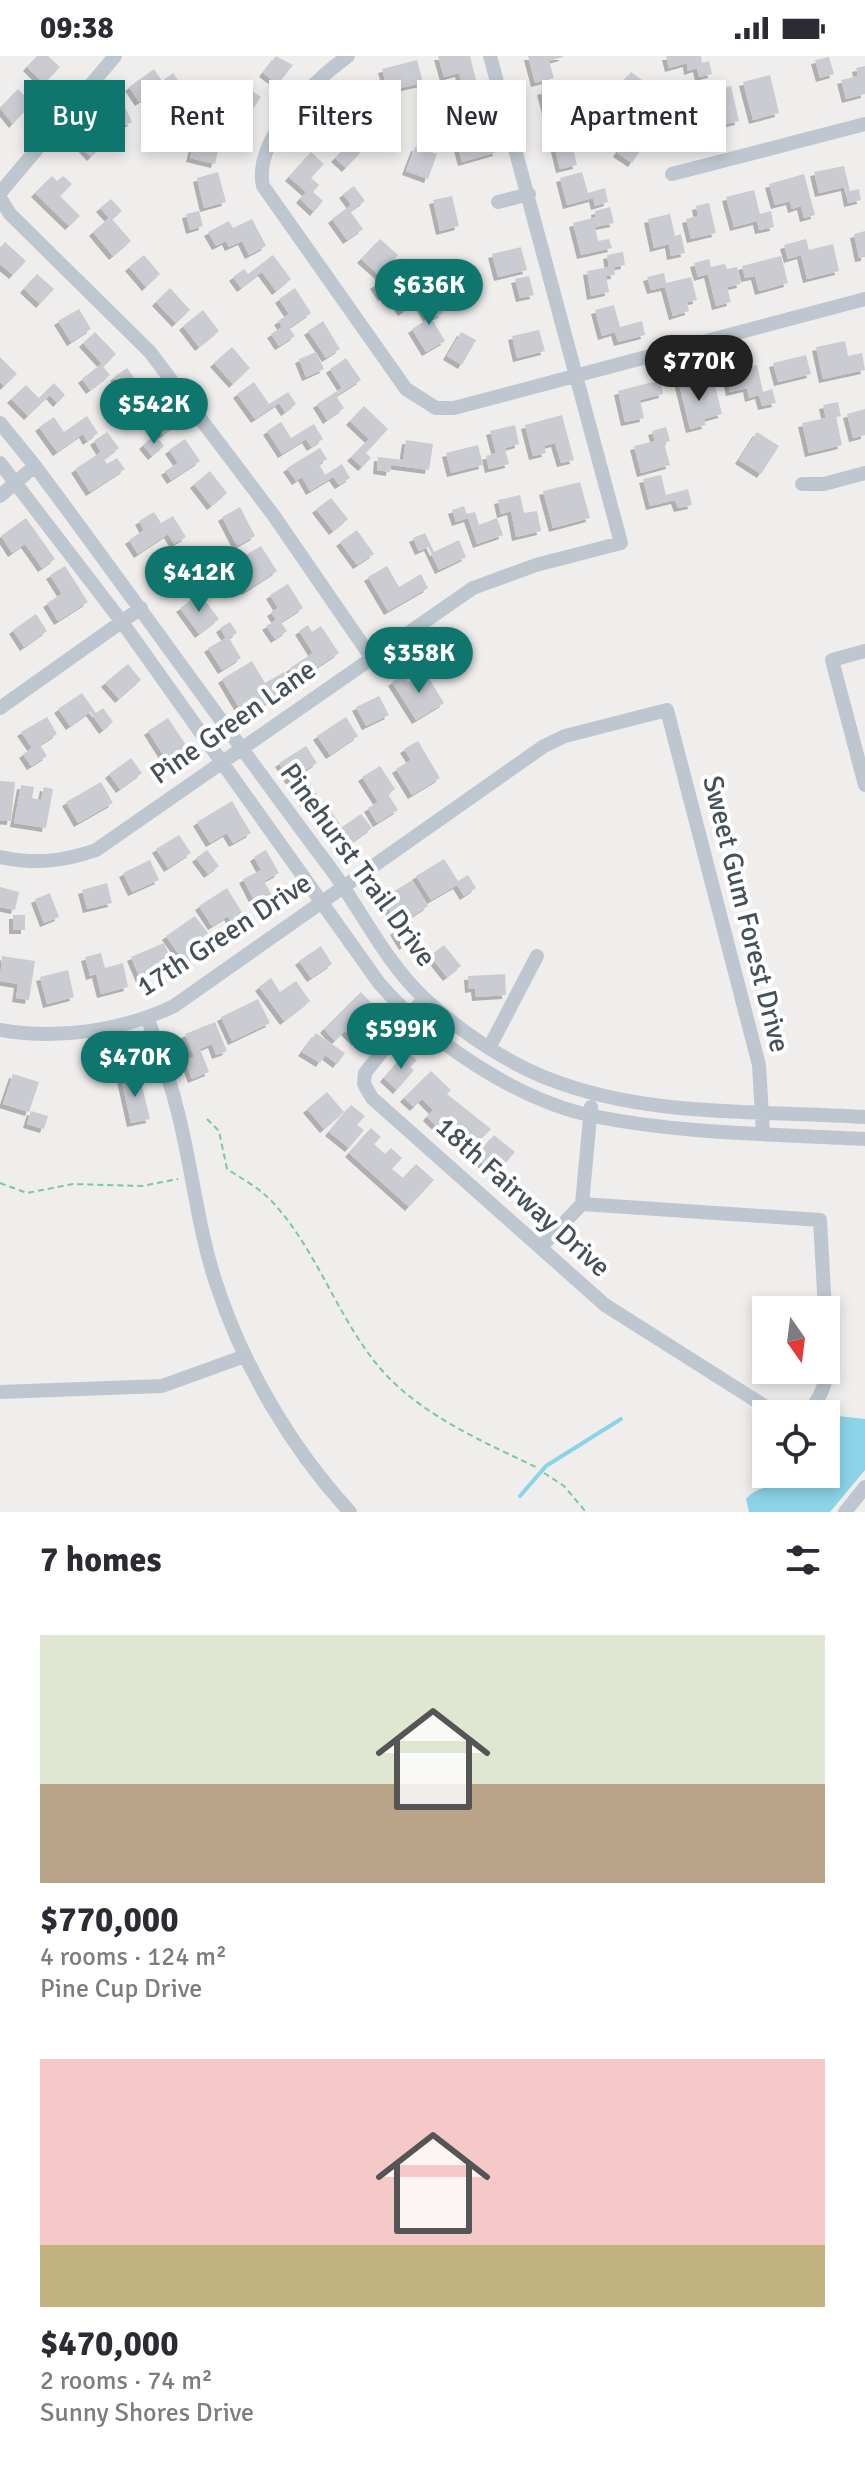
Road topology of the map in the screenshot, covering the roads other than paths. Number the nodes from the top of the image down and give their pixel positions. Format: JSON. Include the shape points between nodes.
{"nodes":[{"id":1,"x":115,"y":56,"type":"edge"},
{"id":2,"x":348,"y":56,"type":"edge"},
{"id":3,"x":490,"y":56,"type":"edge"},
{"id":4,"x":865,"y":124,"type":"edge"},
{"id":5,"x":672,"y":174,"type":"dead end"},
{"id":6,"x":1,"y":192,"type":"edge"},
{"id":7,"x":529,"y":194,"type":"junction"},
{"id":8,"x":498,"y":202,"type":"dead end"},
{"id":9,"x":865,"y":299,"type":"edge"},
{"id":10,"x":579,"y":376,"type":"junction"},
{"id":11,"x":0,"y":423,"type":"edge"},
{"id":12,"x":0,"y":463,"type":"edge"},
{"id":13,"x":35,"y":466,"type":"junction"},
{"id":14,"x":865,"y":473,"type":"edge"},
{"id":15,"x":17,"y":483,"type":"junction"},
{"id":16,"x":802,"y":484,"type":"dead end"},
{"id":17,"x":0,"y":496,"type":"edge"},
{"id":18,"x":141,"y":608,"type":"junction"},
{"id":19,"x":122,"y":622,"type":"junction"},
{"id":20,"x":865,"y":651,"type":"edge"},
{"id":21,"x":371,"y":657,"type":"junction"},
{"id":22,"x":0,"y":708,"type":"edge"},
{"id":23,"x":667,"y":710,"type":"joint"},
{"id":24,"x":240,"y":749,"type":"junction"},
{"id":25,"x":221,"y":762,"type":"junction"},
{"id":26,"x":865,"y":785,"type":"edge"},
{"id":27,"x":0,"y":857,"type":"edge"},
{"id":28,"x":344,"y":886,"type":"junction"},
{"id":29,"x":322,"y":903,"type":"junction"},
{"id":30,"x":537,"y":956,"type":"dead end"},
{"id":31,"x":424,"y":998,"type":"junction"},
{"id":32,"x":411,"y":1015,"type":"junction"},
{"id":33,"x":148,"y":1019,"type":"junction"},
{"id":34,"x":0,"y":1030,"type":"edge"},
{"id":35,"x":489,"y":1048,"type":"junction"},
{"id":36,"x":593,"y":1094,"type":"junction"},
{"id":37,"x":763,"y":1110,"type":"junction"},
{"id":38,"x":591,"y":1115,"type":"junction"},
{"id":39,"x":865,"y":1117,"type":"edge"},
{"id":40,"x":763,"y":1133,"type":"junction"},
{"id":41,"x":865,"y":1139,"type":"edge"},
{"id":42,"x":582,"y":1204,"type":"junction"},
{"id":43,"x":541,"y":1247,"type":"junction"},
{"id":44,"x":824,"y":1296,"type":"edge"},
{"id":45,"x":245,"y":1356,"type":"junction"},
{"id":46,"x":0,"y":1392,"type":"edge"},
{"id":47,"x":756,"y":1400,"type":"edge"},
{"id":48,"x":865,"y":1487,"type":"edge"},
{"id":49,"x":350,"y":1512,"type":"edge"},
{"id":50,"x":845,"y":1512,"type":"edge"}],
"edges":[{"from":1,"to":6,"type":"street"},
{"from":2,"to":10,"type":"street","via":[[278,126],[265,150],[261,174],[263,186],[381,355],[406,389],[436,408]]},
{"from":3,"to":7,"type":"street"},
{"from":4,"to":5,"type":"street"},
{"from":6,"to":21,"type":"street","via":[[10,214],[150,352],[274,516]]},
{"from":7,"to":8,"type":"street"},
{"from":7,"to":10,"type":"street"},
{"from":9,"to":10,"type":"street"},
{"from":10,"to":21,"type":"street","name":"Pine Green Lane","via":[[621,543],[473,588]]},
{"from":11,"to":13,"type":"street","name":"Pinehurst Trail Drive"},
{"from":12,"to":15,"type":"street","name":"Pinehurst Trail Drive"},
{"from":13,"to":15,"type":"street"},
{"from":13,"to":18,"type":"street","name":"Pinehurst Trail Drive"},
{"from":14,"to":16,"type":"street"},
{"from":15,"to":17,"type":"street"},
{"from":15,"to":19,"type":"street","name":"Pinehurst Trail Drive"},
{"from":18,"to":19,"type":"street"},
{"from":18,"to":24,"type":"street","name":"Pinehurst Trail Drive"},
{"from":19,"to":22,"type":"street"},
{"from":19,"to":25,"type":"street","name":"Pinehurst Trail Drive"},
{"from":20,"to":26,"type":"street","via":[[832,660]]},
{"from":21,"to":24,"type":"street","name":"Pine Green Lane"},
{"from":23,"to":28,"type":"street","name":"17th Green Drive","via":[[544,746]]},
{"from":23,"to":37,"type":"street","name":"Sweet Gum Forest Drive","via":[[759,1065]]},
{"from":24,"to":25,"type":"street","name":"Pine Green Lane"},
{"from":24,"to":28,"type":"street","name":"Pinehurst Trail Drive"},
{"from":25,"to":27,"type":"street","name":"Pine Green Lane","via":[[96,850],[56,862]]},
{"from":25,"to":29,"type":"street","name":"Pinehurst Trail Drive"},
{"from":28,"to":29,"type":"street","name":"17th Green Drive"},
{"from":28,"to":31,"type":"street","name":"Pinehurst Trail Drive","via":[[399,971]]},
{"from":29,"to":32,"type":"street","name":"Pinehurst Trail Drive","via":[[379,983]]},
{"from":29,"to":33,"type":"street","name":"17th Green Drive"},
{"from":30,"to":35,"type":"street"},
{"from":31,"to":32,"type":"street","name":"18th Fairway Drive"},
{"from":31,"to":35,"type":"street","name":"Pinehurst Trail Drive"},
{"from":32,"to":38,"type":"street","name":"Pinehurst Trail Drive","via":[[479,1067],[547,1101]]},
{"from":32,"to":43,"type":"street","name":"18th Fairway Drive","via":[[373,1059],[364,1084],[372,1098]]},
{"from":33,"to":34,"type":"street","name":"17th Green Drive","via":[[58,1034]]},
{"from":33,"to":45,"type":"street","via":[[176,1104],[215,1280]]},
{"from":35,"to":36,"type":"street","name":"Pinehurst Trail Drive","via":[[546,1078]]},
{"from":36,"to":37,"type":"street","name":"Pinehurst Trail Drive","via":[[649,1105]]},
{"from":36,"to":38,"type":"street"},
{"from":37,"to":39,"type":"street","name":"Pinehurst Trail Drive"},
{"from":37,"to":40,"type":"street","name":"Sweet Gum Forest Drive"},
{"from":38,"to":40,"type":"street","name":"Pinehurst Trail Drive"},
{"from":38,"to":42,"type":"street"},
{"from":40,"to":41,"type":"street","name":"Pinehurst Trail Drive"},
{"from":42,"to":43,"type":"street"},
{"from":42,"to":44,"type":"street","via":[[820,1220]]},
{"from":43,"to":47,"type":"street","name":"18th Fairway Drive","via":[[605,1305]]},
{"from":45,"to":46,"type":"street","via":[[162,1386]]},
{"from":45,"to":49,"type":"street","via":[[294,1438]]},
{"from":48,"to":50,"type":"street"}]}
